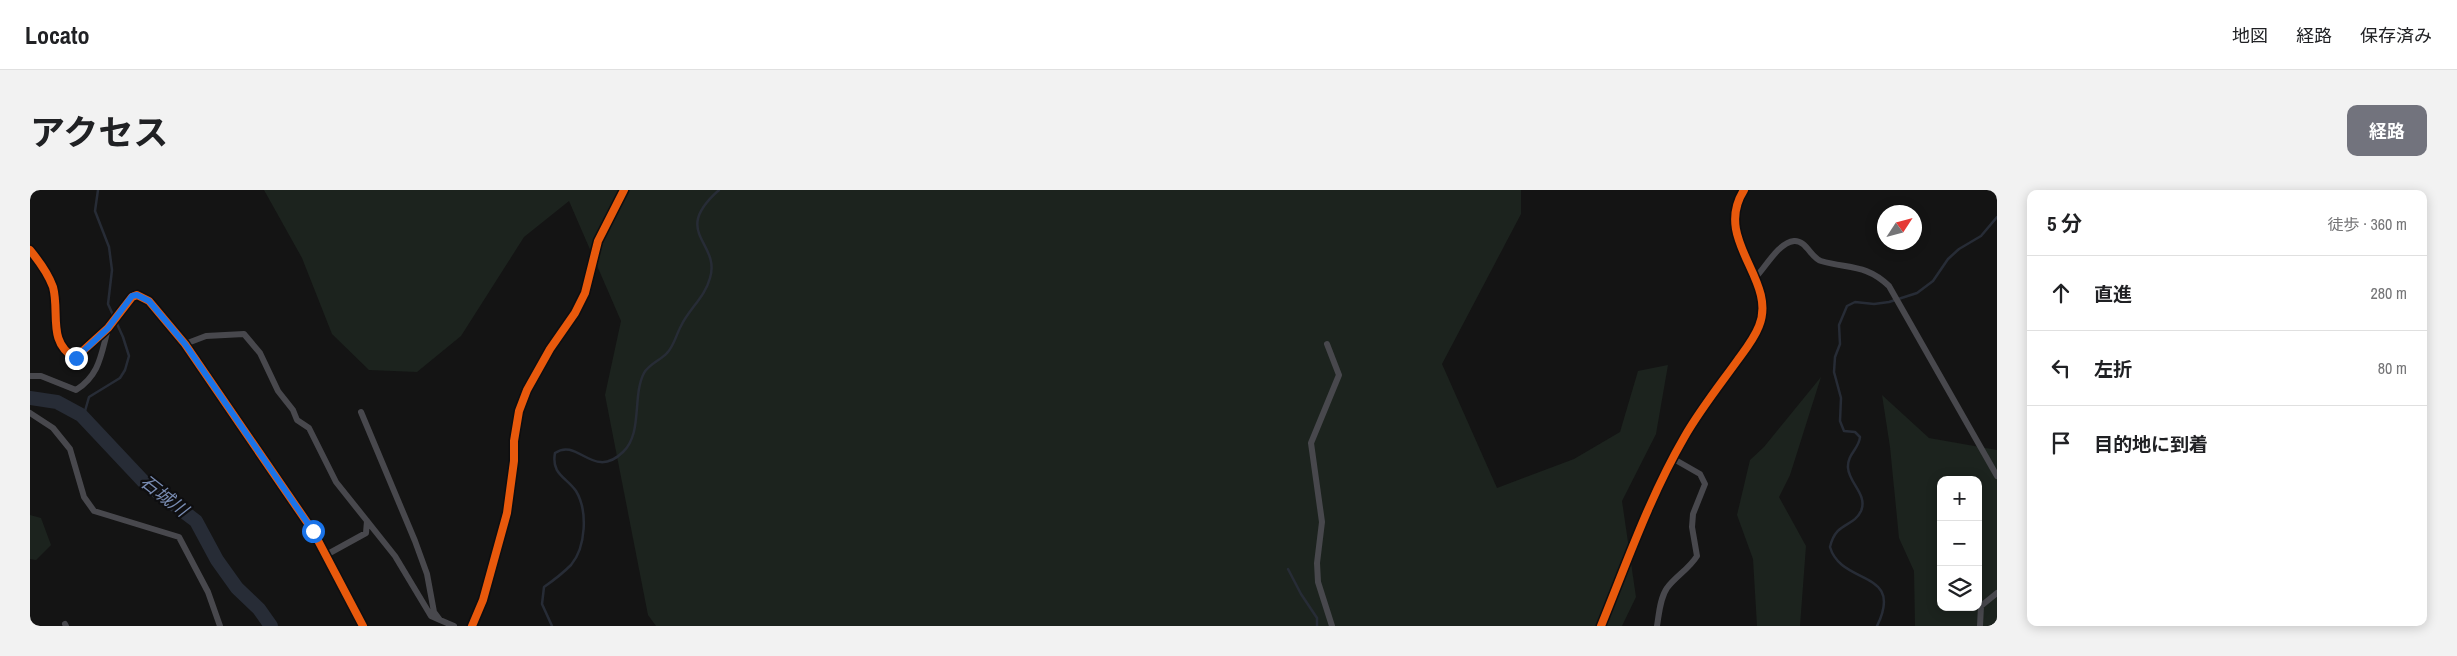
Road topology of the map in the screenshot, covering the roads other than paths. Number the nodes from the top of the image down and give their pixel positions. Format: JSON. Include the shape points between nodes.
{"nodes":[{"id":1,"x":624,"y":190,"type":"edge"},
{"id":2,"x":1744,"y":190,"type":"edge"},
{"id":3,"x":30,"y":250,"type":"edge"},
{"id":4,"x":1755,"y":278,"type":"junction"},
{"id":5,"x":108,"y":328,"type":"junction"},
{"id":6,"x":185,"y":344,"type":"junction"},
{"id":7,"x":1327,"y":344,"type":"dead end"},
{"id":8,"x":30,"y":376,"type":"edge"},
{"id":9,"x":362,"y":412,"type":"dead end"},
{"id":10,"x":30,"y":413,"type":"edge"},
{"id":11,"x":1672,"y":458,"type":"junction"},
{"id":12,"x":1997,"y":476,"type":"edge"},
{"id":13,"x":367,"y":520,"type":"junction"},
{"id":14,"x":326,"y":555,"type":"junction"},
{"id":15,"x":1997,"y":593,"type":"edge"},
{"id":16,"x":440,"y":620,"type":"junction"},
{"id":17,"x":220,"y":626,"type":"edge"},
{"id":18,"x":363,"y":626,"type":"edge"},
{"id":19,"x":454,"y":626,"type":"edge"},
{"id":20,"x":472,"y":626,"type":"edge"},
{"id":21,"x":1332,"y":626,"type":"edge"},
{"id":22,"x":1601,"y":626,"type":"edge"},
{"id":23,"x":1657,"y":626,"type":"edge"},
{"id":24,"x":1980,"y":626,"type":"edge"}],
"edges":[{"from":1,"to":20,"type":"street","via":[[598,241],[585,293],[541,366],[519,411],[508,513],[483,600]]},
{"from":2,"to":4,"type":"street","via":[[1740,196],[1735,231]]},
{"from":3,"to":5,"type":"street","via":[[52,284],[57,310],[56,332],[64,352],[76,358]]},
{"from":4,"to":11,"type":"street","via":[[1762,304],[1760,325]]},
{"from":4,"to":12,"type":"street","via":[[1783,245],[1794,241],[1802,243],[1819,261],[1866,269],[1882,279],[1889,286]]},
{"from":5,"to":6,"type":"street","via":[[132,296],[137,295],[149,301]]},
{"from":5,"to":8,"type":"street","via":[[92,378],[76,390],[41,376]]},
{"from":6,"to":13,"type":"street","via":[[214,335],[244,334],[248,337],[265,360],[278,391],[297,420],[308,428],[336,482]]},
{"from":6,"to":14,"type":"street","via":[[313,531]]},
{"from":7,"to":21,"type":"street","via":[[1339,375],[1338,382],[1311,443],[1322,522],[1318,582]]},
{"from":9,"to":16,"type":"street","via":[[374,446],[402,504],[427,574],[434,612]]},
{"from":10,"to":17,"type":"street","via":[[53,428],[70,449],[84,497],[94,511],[179,537],[208,592]]},
{"from":11,"to":22,"type":"street"},
{"from":11,"to":23,"type":"street","via":[[1700,474],[1705,484],[1693,514],[1697,556],[1692,565],[1666,589]]},
{"from":13,"to":14,"type":"street","via":[[366,533]]},
{"from":13,"to":16,"type":"street","via":[[409,577],[431,616]]},
{"from":14,"to":18,"type":"street"},
{"from":15,"to":24,"type":"street","via":[[1981,606]]},
{"from":16,"to":19,"type":"street"}]}
